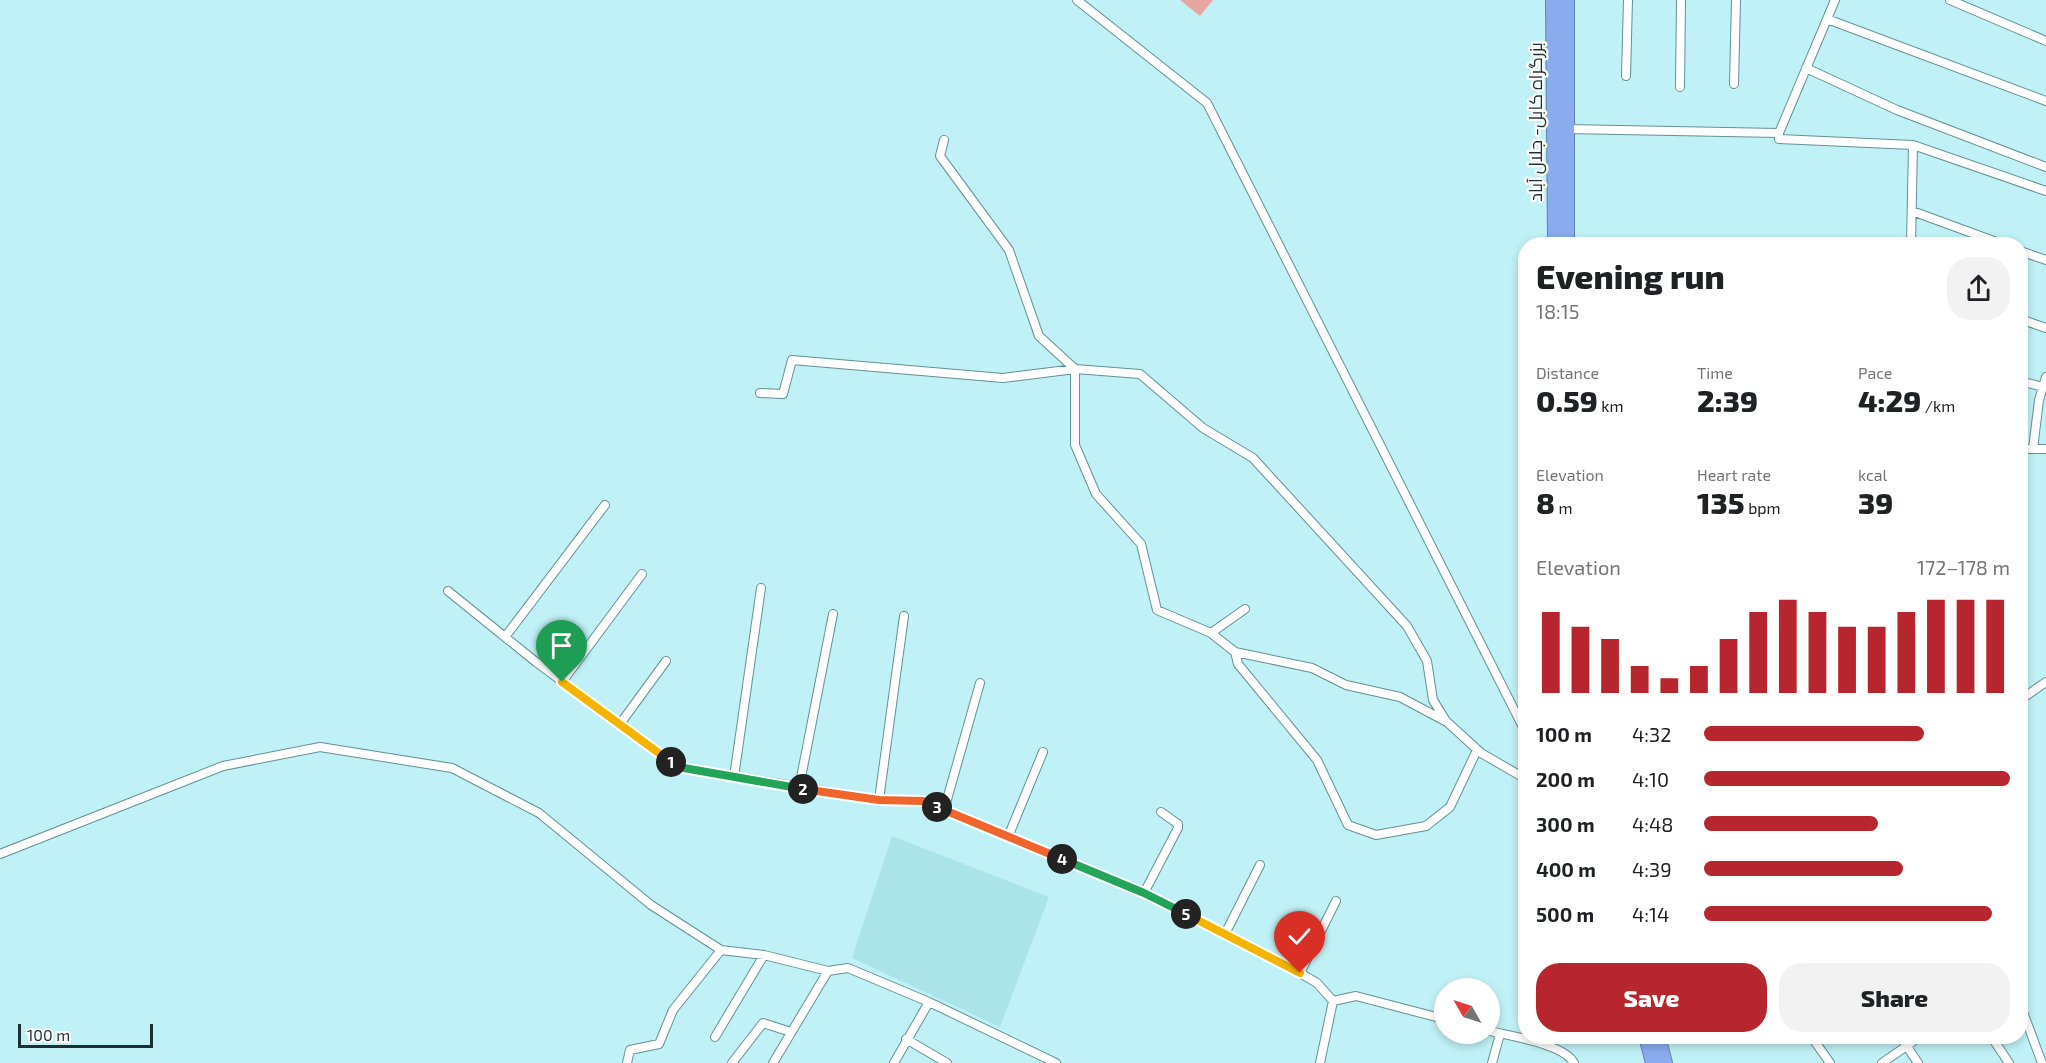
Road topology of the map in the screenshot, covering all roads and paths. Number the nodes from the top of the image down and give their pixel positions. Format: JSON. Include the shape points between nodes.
{"nodes":[{"id":1,"x":1077,"y":0,"type":"edge"},
{"id":2,"x":1553,"y":0,"type":"edge"},
{"id":3,"x":1567,"y":0,"type":"edge"},
{"id":4,"x":1628,"y":0,"type":"edge"},
{"id":5,"x":1681,"y":0,"type":"edge"},
{"id":6,"x":1736,"y":0,"type":"edge"},
{"id":7,"x":1835,"y":0,"type":"edge"},
{"id":8,"x":1950,"y":0,"type":"edge"},
{"id":9,"x":1827,"y":19,"type":"junction"},
{"id":10,"x":2046,"y":41,"type":"edge"},
{"id":11,"x":1806,"y":68,"type":"junction"},
{"id":12,"x":1626,"y":76,"type":"dead end"},
{"id":13,"x":1734,"y":84,"type":"dead end"},
{"id":14,"x":1680,"y":87,"type":"dead end"},
{"id":15,"x":2046,"y":101,"type":"edge"},
{"id":16,"x":1561,"y":130,"type":"junction"},
{"id":17,"x":1779,"y":133,"type":"junction"},
{"id":18,"x":944,"y":140,"type":"dead end"},
{"id":19,"x":1913,"y":146,"type":"junction"},
{"id":20,"x":2046,"y":167,"type":"edge"},
{"id":21,"x":2046,"y":191,"type":"edge"},
{"id":22,"x":1912,"y":211,"type":"junction"},
{"id":23,"x":1555,"y":237,"type":"edge"},
{"id":24,"x":1568,"y":237,"type":"edge"},
{"id":25,"x":1911,"y":237,"type":"edge"},
{"id":26,"x":1983,"y":237,"type":"edge"},
{"id":27,"x":2028,"y":254,"type":"edge"},
{"id":28,"x":2046,"y":260,"type":"edge"},
{"id":29,"x":2028,"y":322,"type":"edge"},
{"id":30,"x":2046,"y":328,"type":"edge"},
{"id":31,"x":1075,"y":369,"type":"junction"},
{"id":32,"x":2028,"y":381,"type":"edge"},
{"id":33,"x":2045,"y":381,"type":"edge"},
{"id":34,"x":760,"y":393,"type":"dead end"},
{"id":35,"x":2028,"y":449,"type":"edge"},
{"id":36,"x":2034,"y":449,"type":"junction"},
{"id":37,"x":2046,"y":449,"type":"edge"},
{"id":38,"x":605,"y":505,"type":"dead end"},
{"id":39,"x":642,"y":574,"type":"dead end"},
{"id":40,"x":761,"y":588,"type":"dead end"},
{"id":41,"x":448,"y":591,"type":"dead end"},
{"id":42,"x":1245,"y":609,"type":"dead end"},
{"id":43,"x":833,"y":614,"type":"dead end"},
{"id":44,"x":904,"y":616,"type":"dead end"},
{"id":45,"x":1211,"y":633,"type":"junction"},
{"id":46,"x":505,"y":637,"type":"junction"},
{"id":47,"x":1235,"y":652,"type":"junction"},
{"id":48,"x":666,"y":661,"type":"dead end"},
{"id":49,"x":562,"y":682,"type":"junction"},
{"id":50,"x":2046,"y":682,"type":"edge"},
{"id":51,"x":980,"y":683,"type":"dead end"},
{"id":52,"x":2028,"y":694,"type":"edge"},
{"id":53,"x":1518,"y":717,"type":"edge"},
{"id":54,"x":1446,"y":721,"type":"junction"},
{"id":55,"x":620,"y":724,"type":"junction"},
{"id":56,"x":1477,"y":750,"type":"junction"},
{"id":57,"x":1043,"y":752,"type":"dead end"},
{"id":58,"x":1518,"y":774,"type":"edge"},
{"id":59,"x":734,"y":777,"type":"junction"},
{"id":60,"x":798,"y":788,"type":"junction"},
{"id":61,"x":879,"y":800,"type":"junction"},
{"id":62,"x":944,"y":810,"type":"junction"},
{"id":63,"x":1161,"y":812,"type":"dead end"},
{"id":64,"x":1008,"y":837,"type":"junction"},
{"id":65,"x":0,"y":854,"type":"edge"},
{"id":66,"x":1260,"y":865,"type":"dead end"},
{"id":67,"x":1144,"y":893,"type":"junction"},
{"id":68,"x":1336,"y":901,"type":"dead end"},
{"id":69,"x":1225,"y":934,"type":"junction"},
{"id":70,"x":721,"y":950,"type":"junction"},
{"id":71,"x":764,"y":955,"type":"junction"},
{"id":72,"x":828,"y":971,"type":"junction"},
{"id":73,"x":1300,"y":973,"type":"junction"},
{"id":74,"x":1333,"y":1001,"type":"junction"},
{"id":75,"x":928,"y":1002,"type":"junction"},
{"id":76,"x":1434,"y":1016,"type":"edge"},
{"id":77,"x":2028,"y":1025,"type":"edge"},
{"id":78,"x":791,"y":1032,"type":"junction"},
{"id":79,"x":1500,"y":1034,"type":"edge"},
{"id":80,"x":715,"y":1036,"type":"dead end"},
{"id":81,"x":906,"y":1039,"type":"junction"},
{"id":82,"x":1518,"y":1039,"type":"edge"},
{"id":83,"x":1497,"y":1044,"type":"edge"},
{"id":84,"x":1539,"y":1044,"type":"edge"},
{"id":85,"x":1648,"y":1044,"type":"edge"},
{"id":86,"x":1660,"y":1044,"type":"edge"},
{"id":87,"x":1817,"y":1044,"type":"edge"},
{"id":88,"x":1910,"y":1044,"type":"edge"},
{"id":89,"x":1996,"y":1044,"type":"edge"},
{"id":90,"x":1907,"y":1046,"type":"junction"},
{"id":91,"x":627,"y":1063,"type":"edge"},
{"id":92,"x":732,"y":1063,"type":"edge"},
{"id":93,"x":772,"y":1063,"type":"edge"},
{"id":94,"x":894,"y":1063,"type":"edge"},
{"id":95,"x":947,"y":1063,"type":"edge"},
{"id":96,"x":1056,"y":1063,"type":"edge"},
{"id":97,"x":1320,"y":1063,"type":"edge"},
{"id":98,"x":1492,"y":1063,"type":"edge"},
{"id":99,"x":1574,"y":1063,"type":"edge"},
{"id":100,"x":1653,"y":1063,"type":"edge"},
{"id":101,"x":1665,"y":1063,"type":"edge"},
{"id":102,"x":1830,"y":1063,"type":"edge"},
{"id":103,"x":1882,"y":1063,"type":"edge"},
{"id":104,"x":1918,"y":1063,"type":"edge"},
{"id":105,"x":2009,"y":1063,"type":"edge"},
{"id":106,"x":2042,"y":1063,"type":"edge"}],
"edges":[{"from":1,"to":53,"type":"street","via":[[1207,103]]},
{"from":2,"to":16,"type":"highway","name":"بزرگراه کابل- جلال آباد"},
{"from":3,"to":16,"type":"highway","name":"بزرگراه کابل- جلال آباد"},
{"from":4,"to":12,"type":"street"},
{"from":5,"to":14,"type":"street"},
{"from":6,"to":13,"type":"street"},
{"from":7,"to":9,"type":"street"},
{"from":8,"to":10,"type":"street"},
{"from":9,"to":11,"type":"street"},
{"from":9,"to":15,"type":"street"},
{"from":11,"to":17,"type":"street"},
{"from":11,"to":20,"type":"street","via":[[1897,111]]},
{"from":16,"to":17,"type":"street"},
{"from":16,"to":23,"type":"highway","name":"بزرگراه کابل- جلال آباد"},
{"from":16,"to":24,"type":"highway","name":"بزرگراه کابل- جلال آباد"},
{"from":17,"to":19,"type":"street","via":[[1779,139]]},
{"from":18,"to":31,"type":"street","via":[[940,156],[1009,249],[1039,336]]},
{"from":19,"to":21,"type":"street"},
{"from":19,"to":22,"type":"street"},
{"from":22,"to":25,"type":"street"},
{"from":22,"to":26,"type":"street"},
{"from":27,"to":28,"type":"street"},
{"from":29,"to":30,"type":"street"},
{"from":31,"to":34,"type":"street","via":[[1003,378],[792,360],[783,394]]},
{"from":31,"to":45,"type":"street","via":[[1075,446],[1096,494],[1141,544],[1157,610]]},
{"from":31,"to":54,"type":"street","via":[[1140,374],[1203,428],[1253,458],[1407,626],[1426,661],[1433,700]]},
{"from":32,"to":33,"type":"street"},
{"from":33,"to":36,"type":"street"},
{"from":35,"to":36,"type":"street"},
{"from":36,"to":37,"type":"street"},
{"from":38,"to":46,"type":"street"},
{"from":39,"to":49,"type":"street"},
{"from":40,"to":59,"type":"street"},
{"from":41,"to":46,"type":"street"},
{"from":42,"to":45,"type":"street"},
{"from":43,"to":60,"type":"street"},
{"from":44,"to":61,"type":"street"},
{"from":45,"to":47,"type":"street"},
{"from":46,"to":49,"type":"street"},
{"from":47,"to":54,"type":"street","via":[[1312,668],[1346,685],[1400,697]]},
{"from":47,"to":56,"type":"street","via":[[1238,664],[1317,760],[1348,825],[1376,834],[1426,826],[1450,807]]},
{"from":48,"to":55,"type":"street"},
{"from":49,"to":55,"type":"street"},
{"from":50,"to":52,"type":"street"},
{"from":51,"to":62,"type":"street"},
{"from":54,"to":56,"type":"street"},
{"from":55,"to":59,"type":"street","via":[[678,767]]},
{"from":56,"to":58,"type":"street"},
{"from":57,"to":64,"type":"street"},
{"from":59,"to":60,"type":"street"},
{"from":60,"to":61,"type":"street"},
{"from":61,"to":62,"type":"street","via":[[923,801]]},
{"from":62,"to":64,"type":"street"},
{"from":63,"to":67,"type":"street","via":[[1178,828]]},
{"from":64,"to":67,"type":"street"},
{"from":65,"to":70,"type":"street","via":[[223,766],[320,747],[452,768],[539,813],[651,905]]},
{"from":66,"to":69,"type":"street"},
{"from":67,"to":69,"type":"street"},
{"from":68,"to":73,"type":"street"},
{"from":69,"to":73,"type":"street"},
{"from":70,"to":71,"type":"street"},
{"from":70,"to":91,"type":"street","via":[[673,1010],[659,1044],[630,1050]]},
{"from":71,"to":72,"type":"street"},
{"from":71,"to":80,"type":"street"},
{"from":72,"to":75,"type":"street","via":[[848,968]]},
{"from":72,"to":78,"type":"street"},
{"from":73,"to":74,"type":"street","via":[[1317,983]]},
{"from":74,"to":76,"type":"street","via":[[1356,996]]},
{"from":74,"to":97,"type":"street"},
{"from":75,"to":81,"type":"street"},
{"from":75,"to":96,"type":"street"},
{"from":77,"to":106,"type":"street"},
{"from":78,"to":92,"type":"street","via":[[764,1023]]},
{"from":78,"to":93,"type":"street"},
{"from":79,"to":82,"type":"street"},
{"from":81,"to":94,"type":"street"},
{"from":81,"to":95,"type":"street"},
{"from":83,"to":98,"type":"street"},
{"from":84,"to":99,"type":"street","via":[[1567,1054]]},
{"from":85,"to":100,"type":"highway"},
{"from":86,"to":101,"type":"highway"},
{"from":87,"to":102,"type":"street"},
{"from":88,"to":90,"type":"street"},
{"from":89,"to":105,"type":"street"},
{"from":90,"to":103,"type":"street"},
{"from":90,"to":104,"type":"street"}]}
